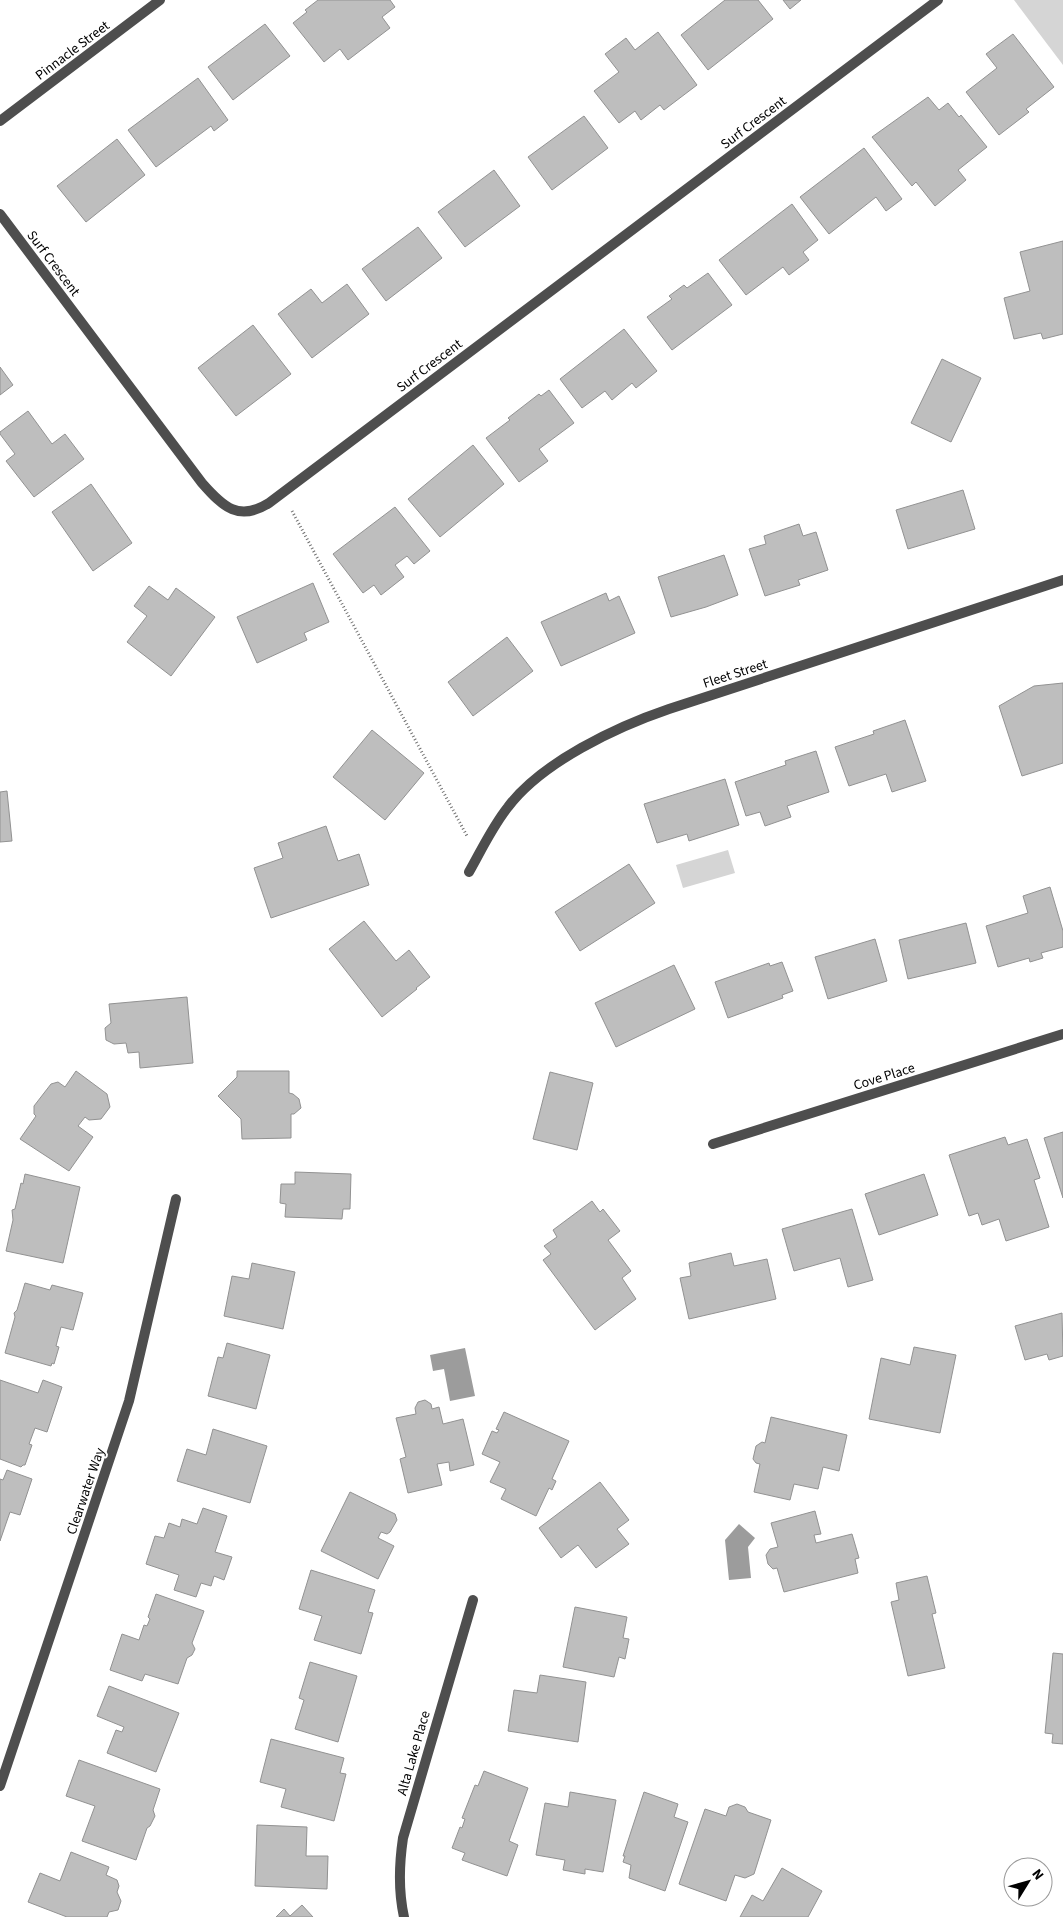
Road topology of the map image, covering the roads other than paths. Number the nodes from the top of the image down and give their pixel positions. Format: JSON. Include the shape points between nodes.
{"nodes":[{"id":1,"x":160,"y":0,"type":"edge"},
{"id":2,"x":938,"y":0,"type":"edge"},
{"id":3,"x":0,"y":121,"type":"edge"},
{"id":4,"x":0,"y":214,"type":"edge"},
{"id":5,"x":1063,"y":580,"type":"edge"},
{"id":6,"x":468,"y":872,"type":"dead end"},
{"id":7,"x":1063,"y":1034,"type":"edge"},
{"id":8,"x":713,"y":1144,"type":"dead end"},
{"id":9,"x":176,"y":1199,"type":"dead end"},
{"id":10,"x":473,"y":1600,"type":"dead end"},
{"id":11,"x":0,"y":1786,"type":"edge"},
{"id":12,"x":404,"y":1917,"type":"edge"}],
"edges":[{"from":1,"to":3,"type":"street","name":"Pinnacle Street"},
{"from":2,"to":4,"type":"street","name":"Surf Crescent","via":[[283,493],[250,512],[229,508],[210,493]]},
{"from":5,"to":6,"type":"street","name":"Fleet Street","via":[[629,724],[581,749],[529,785],[508,806]]},
{"from":7,"to":8,"type":"street","name":"Cove Place"},
{"from":9,"to":11,"type":"street","name":"Clearwater Way","via":[[129,1401]]},
{"from":10,"to":12,"type":"street","name":"Alta Lake Place","via":[[403,1838],[399,1886]]}]}
